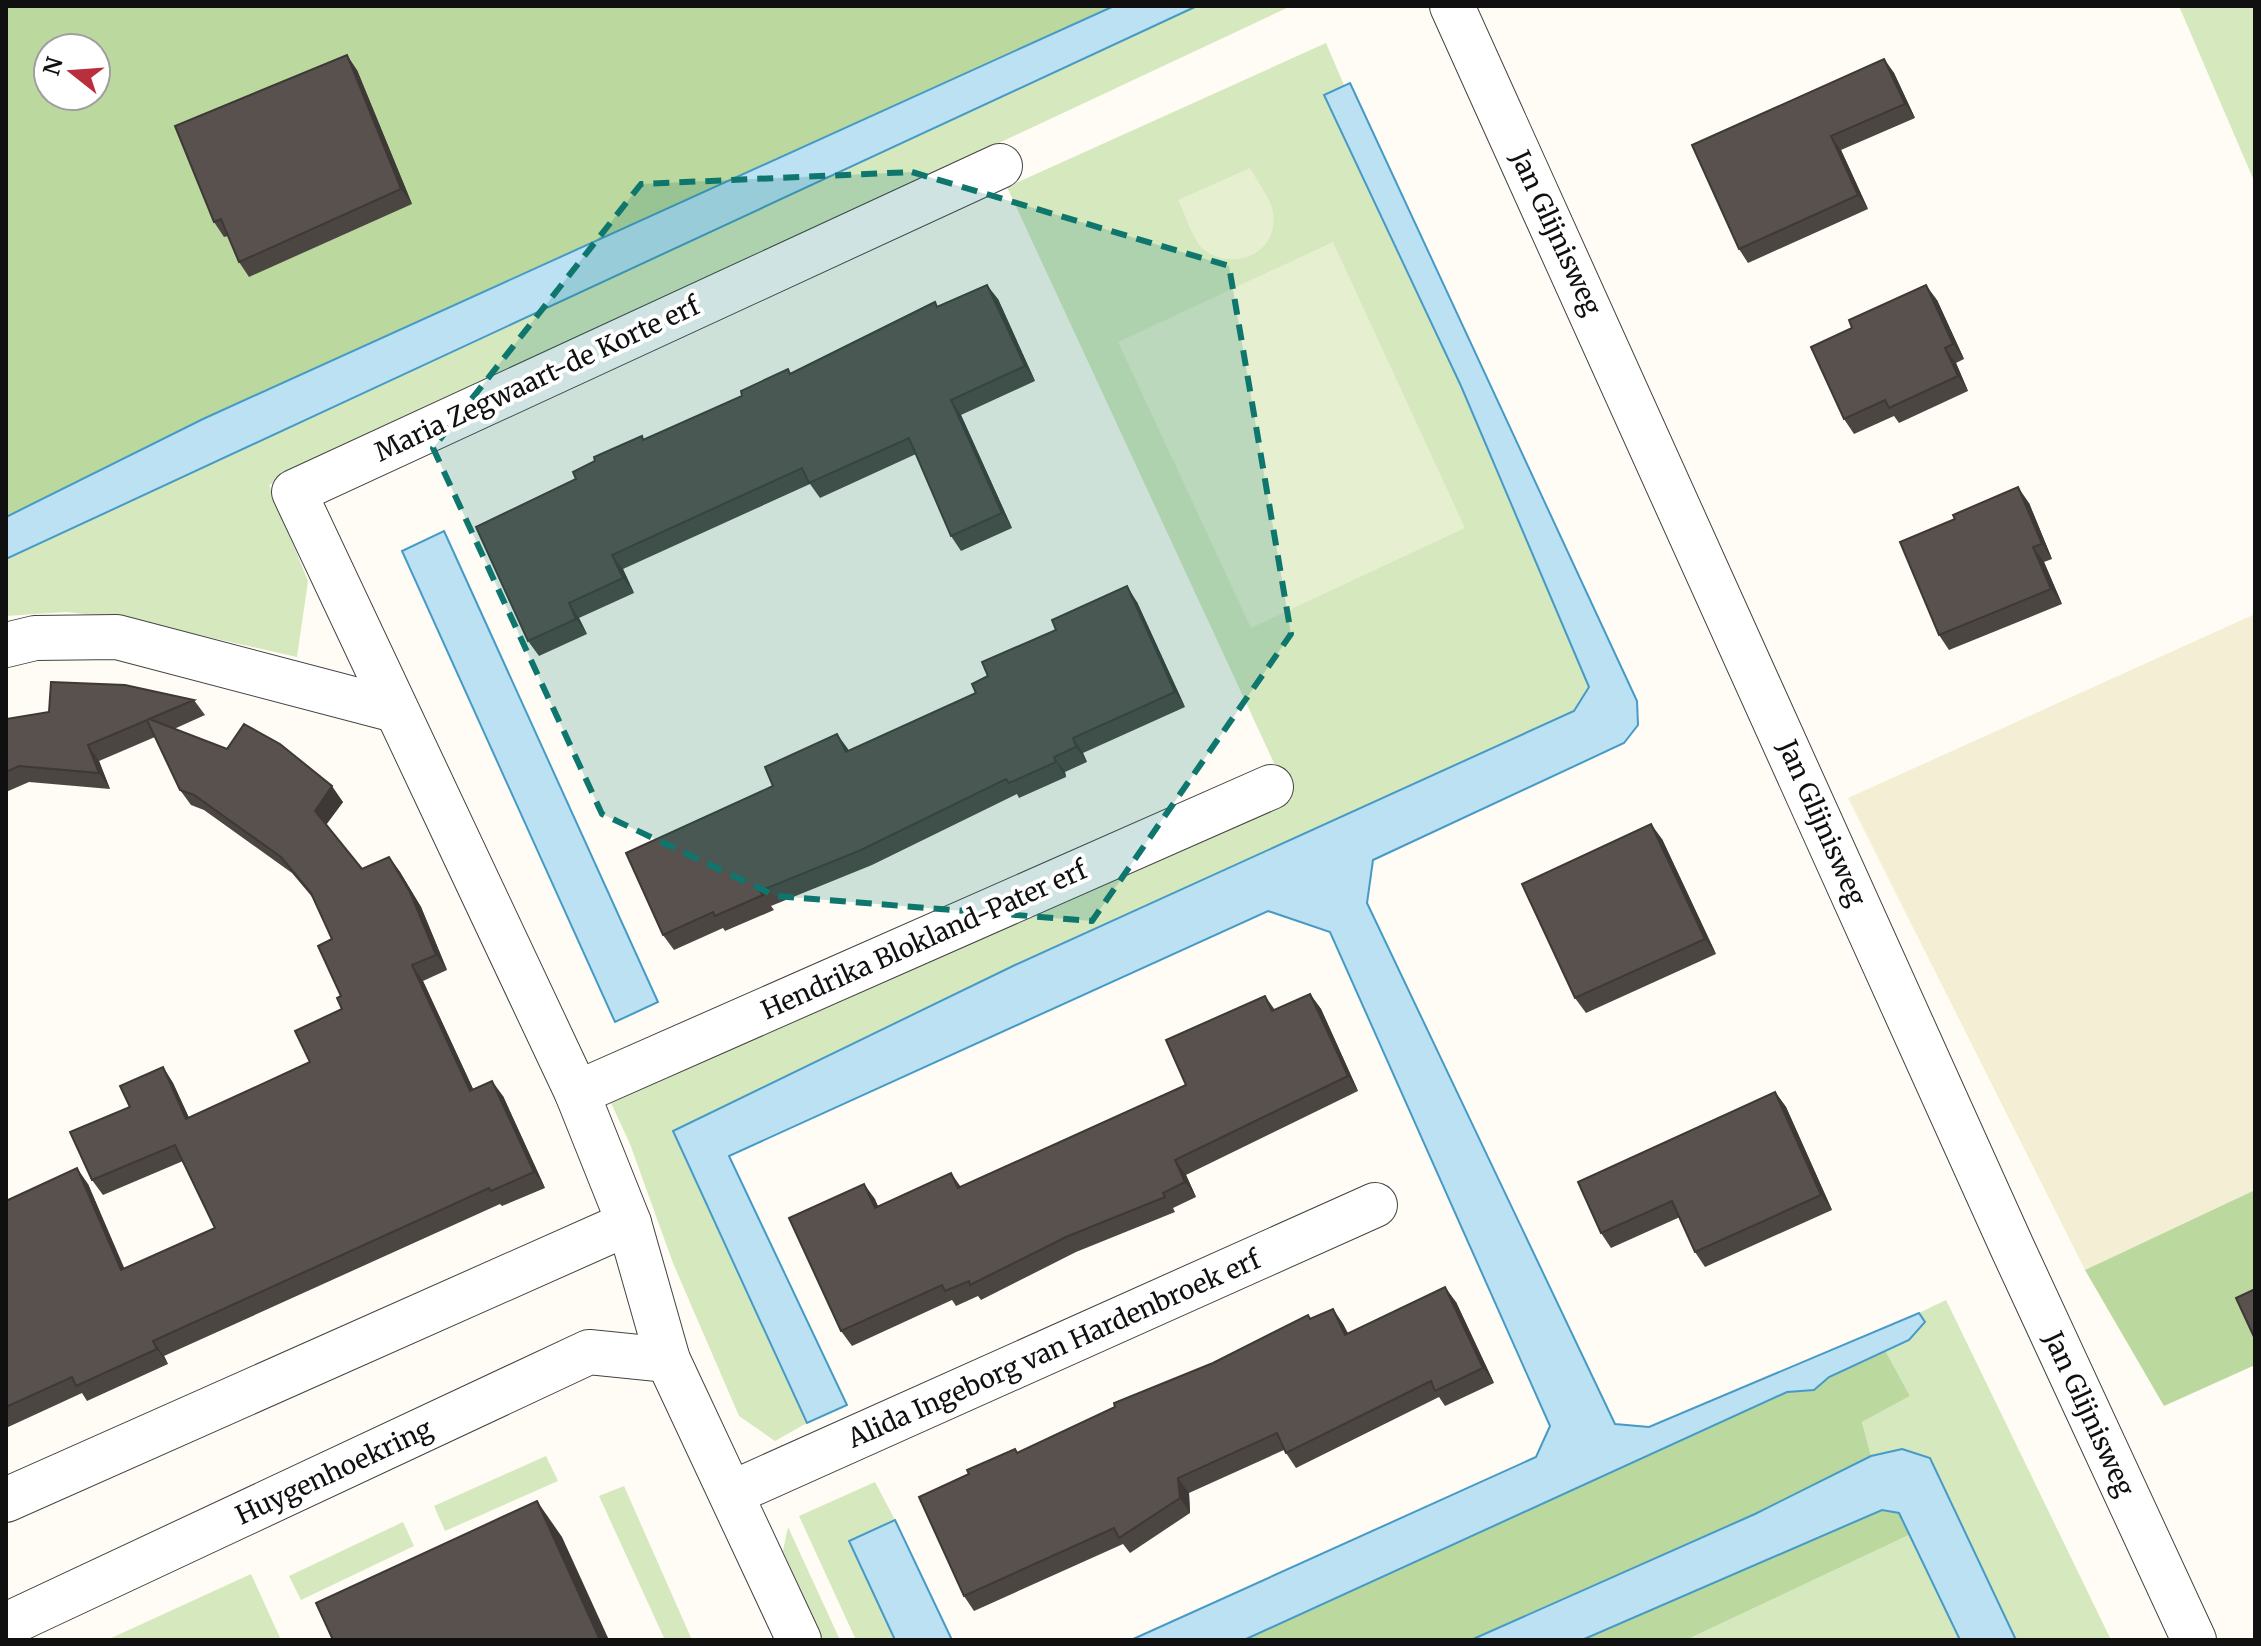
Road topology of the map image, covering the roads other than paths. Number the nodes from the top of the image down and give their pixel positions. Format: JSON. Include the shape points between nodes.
{"nodes":[{"id":1,"x":1452,"y":6,"type":"edge"},
{"id":2,"x":1000,"y":166,"type":"dead end"},
{"id":3,"x":6,"y":645,"type":"edge"},
{"id":4,"x":395,"y":710,"type":"junction"},
{"id":5,"x":1271,"y":787,"type":"dead end"},
{"id":6,"x":577,"y":1093,"type":"junction"},
{"id":7,"x":1375,"y":1205,"type":"dead end"},
{"id":8,"x":629,"y":1223,"type":"junction"},
{"id":9,"x":668,"y":1360,"type":"junction"},
{"id":10,"x":732,"y":1493,"type":"junction"},
{"id":11,"x":6,"y":1500,"type":"edge"},
{"id":12,"x":6,"y":1625,"type":"edge"},
{"id":13,"x":799,"y":1640,"type":"edge"},
{"id":14,"x":2194,"y":1640,"type":"edge"}],
"edges":[{"from":1,"to":14,"type":"street","name":"Jan Glijnisweg"},
{"from":2,"to":4,"type":"street","name":"Maria Zegwaart-de Korte erf","via":[[294,492]]},
{"from":3,"to":4,"type":"street","via":[[35,638],[117,637]]},
{"from":4,"to":6,"type":"street"},
{"from":5,"to":6,"type":"street","name":"Hendrika Blokland-Pater erf"},
{"from":6,"to":8,"type":"street"},
{"from":7,"to":10,"type":"street","name":"Alida Ingeborg van Hardenbroek erf"},
{"from":8,"to":9,"type":"street"},
{"from":8,"to":11,"type":"street"},
{"from":9,"to":10,"type":"street"},
{"from":9,"to":12,"type":"street","name":"Huygenhoekring","via":[[589,1352]]},
{"from":10,"to":13,"type":"street"}]}
